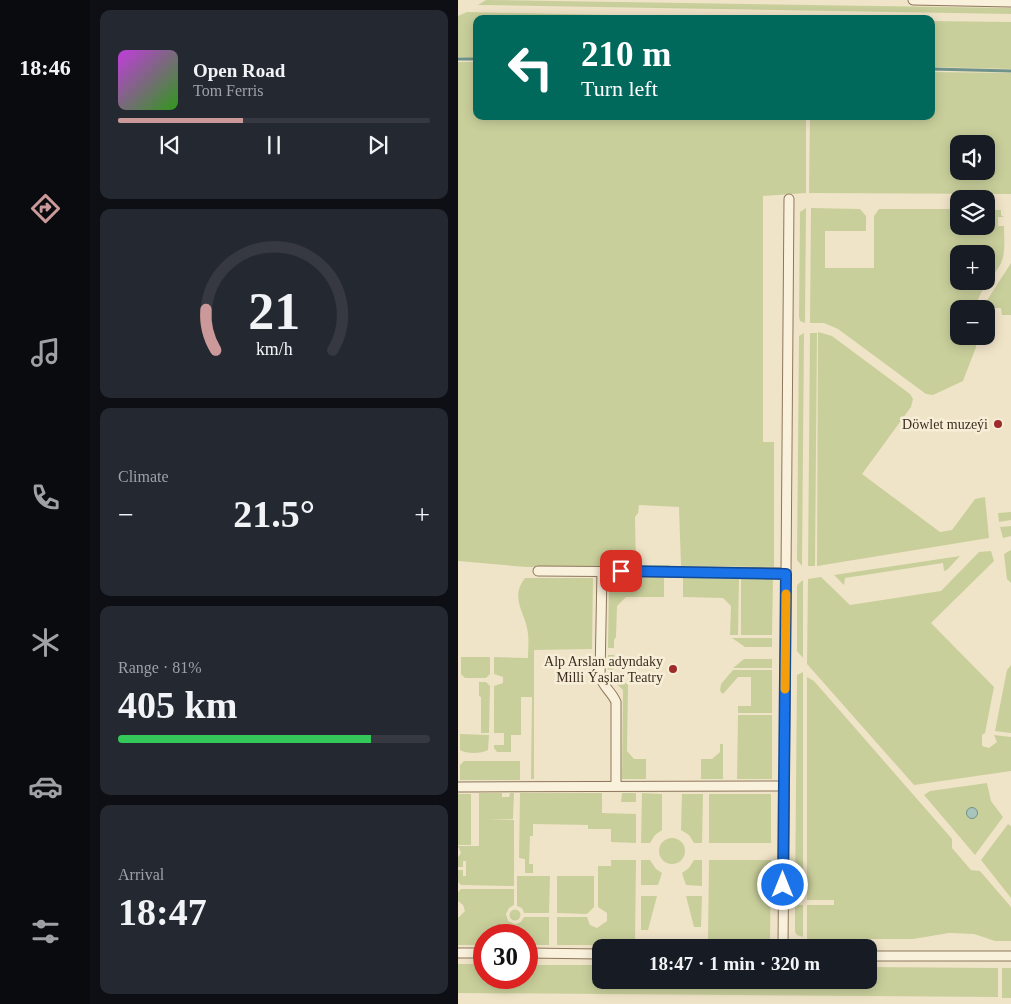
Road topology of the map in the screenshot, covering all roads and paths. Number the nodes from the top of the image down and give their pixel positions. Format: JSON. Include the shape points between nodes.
{"nodes":[{"id":1,"x":913,"y":0,"type":"edge"},
{"id":2,"x":1012,"y":2,"type":"edge"},
{"id":3,"x":789,"y":199,"type":"dead end"},
{"id":4,"x":538,"y":571,"type":"dead end"},
{"id":5,"x":602,"y":571,"type":"junction"},
{"id":6,"x":786,"y":574,"type":"junction"},
{"id":7,"x":458,"y":786,"type":"edge"},
{"id":8,"x":616,"y":786,"type":"junction"},
{"id":9,"x":784,"y":786,"type":"junction"},
{"id":10,"x":783,"y":939,"type":"edge"},
{"id":11,"x":458,"y":953,"type":"edge"},
{"id":12,"x":473,"y":953,"type":"edge"},
{"id":13,"x":538,"y":953,"type":"edge"},
{"id":14,"x":592,"y":954,"type":"edge"},
{"id":15,"x":877,"y":956,"type":"edge"},
{"id":16,"x":1012,"y":956,"type":"edge"}],
"edges":[{"from":1,"to":2,"type":"street"},
{"from":3,"to":6,"type":"street"},
{"from":4,"to":5,"type":"street"},
{"from":5,"to":6,"type":"street"},
{"from":5,"to":8,"type":"street","via":[[600,676],[616,702]]},
{"from":6,"to":9,"type":"street"},
{"from":7,"to":8,"type":"street"},
{"from":8,"to":9,"type":"street"},
{"from":9,"to":10,"type":"street"},
{"from":11,"to":12,"type":"street"},
{"from":13,"to":14,"type":"street"},
{"from":15,"to":16,"type":"street"}]}
